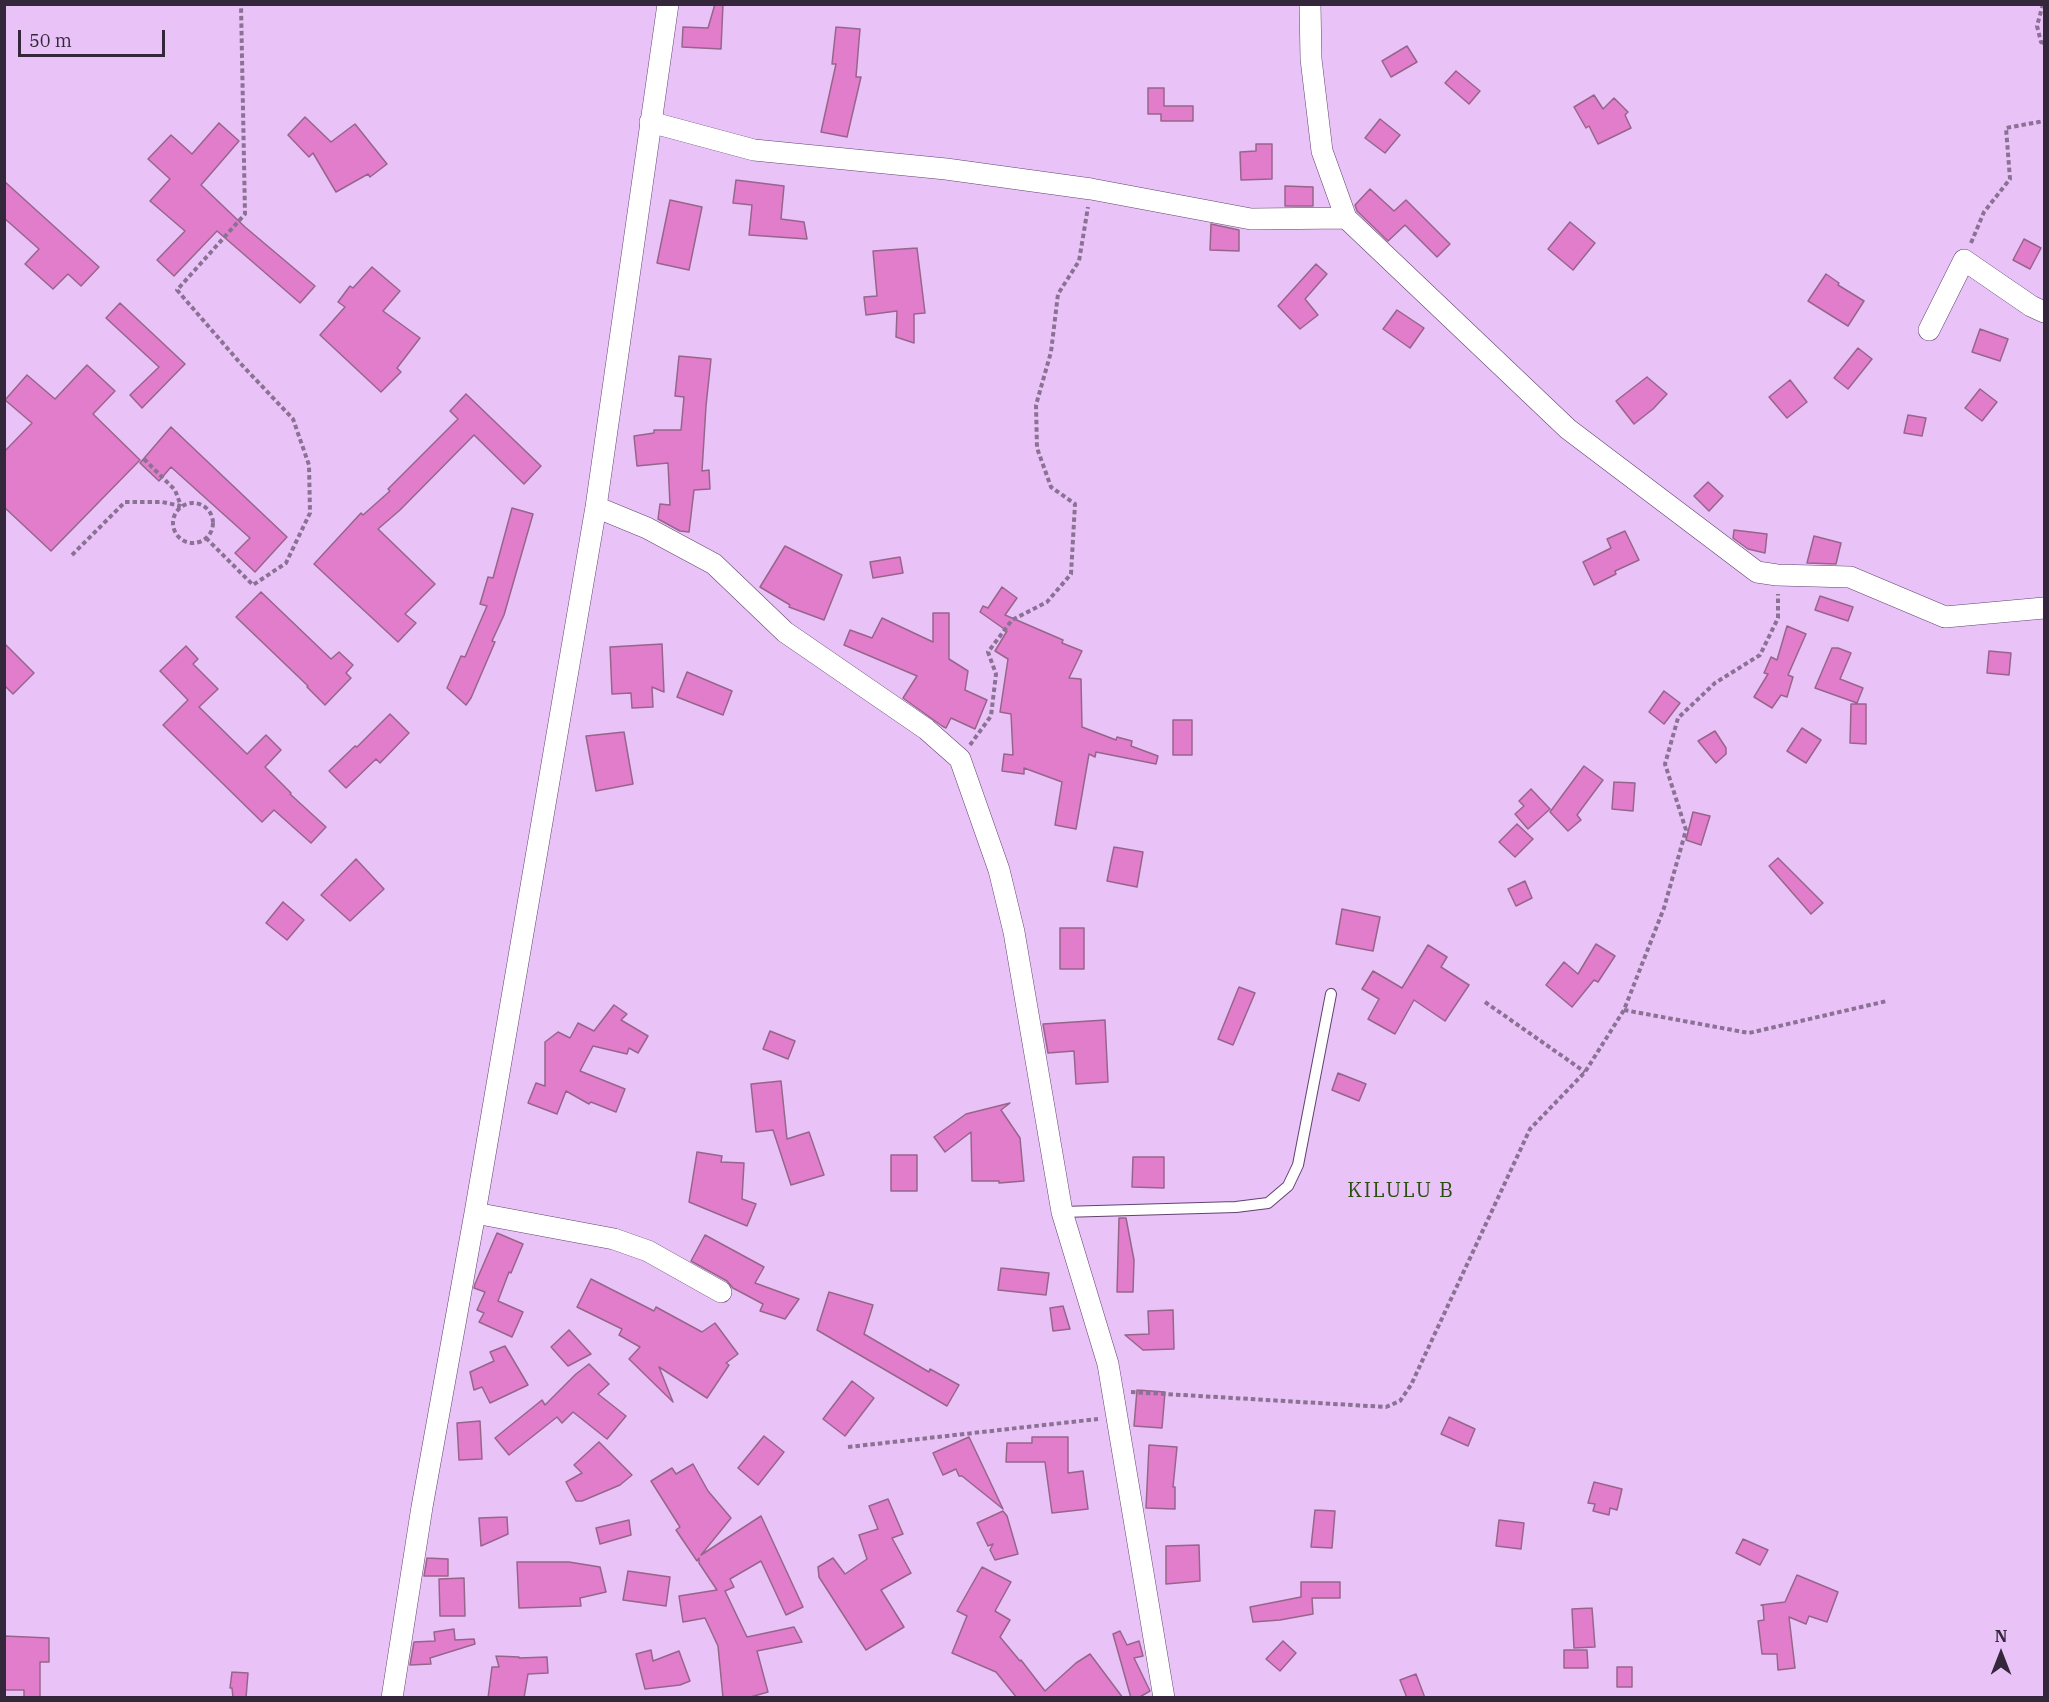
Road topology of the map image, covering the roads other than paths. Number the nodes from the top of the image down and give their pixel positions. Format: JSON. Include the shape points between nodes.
{"nodes":[{"id":1,"x":668,"y":4,"type":"edge"},
{"id":2,"x":1310,"y":4,"type":"edge"},
{"id":3,"x":650,"y":122,"type":"junction"},
{"id":4,"x":1346,"y":218,"type":"junction"},
{"id":5,"x":2044,"y":312,"type":"edge"},
{"id":6,"x":1929,"y":330,"type":"dead end"},
{"id":7,"x":596,"y":507,"type":"junction"},
{"id":8,"x":2044,"y":608,"type":"edge"},
{"id":9,"x":1331,"y":994,"type":"dead end"},
{"id":10,"x":1062,"y":1212,"type":"junction"},
{"id":11,"x":475,"y":1213,"type":"junction"},
{"id":12,"x":721,"y":1292,"type":"dead end"},
{"id":13,"x":392,"y":1698,"type":"edge"},
{"id":14,"x":1164,"y":1698,"type":"edge"}],
"edges":[{"from":1,"to":3,"type":"street"},
{"from":2,"to":4,"type":"street","via":[[1311,59],[1322,151]]},
{"from":3,"to":4,"type":"street","via":[[754,150],[946,169],[1091,189],[1251,219]]},
{"from":3,"to":7,"type":"street"},
{"from":4,"to":8,"type":"street","via":[[1568,429],[1756,572],[1850,577],[1945,617]]},
{"from":5,"to":6,"type":"street","via":[[1964,260]]},
{"from":7,"to":10,"type":"street","via":[[647,528],[714,564],[785,632],[926,729],[960,759],[999,870],[1014,932]]},
{"from":7,"to":11,"type":"street"},
{"from":9,"to":10,"type":"lane","via":[[1298,1165],[1288,1186],[1268,1203],[1236,1208]]},
{"from":10,"to":14,"type":"street","via":[[1108,1364]]},
{"from":11,"to":12,"type":"street","via":[[614,1239],[648,1251]]},
{"from":11,"to":13,"type":"street"}]}
